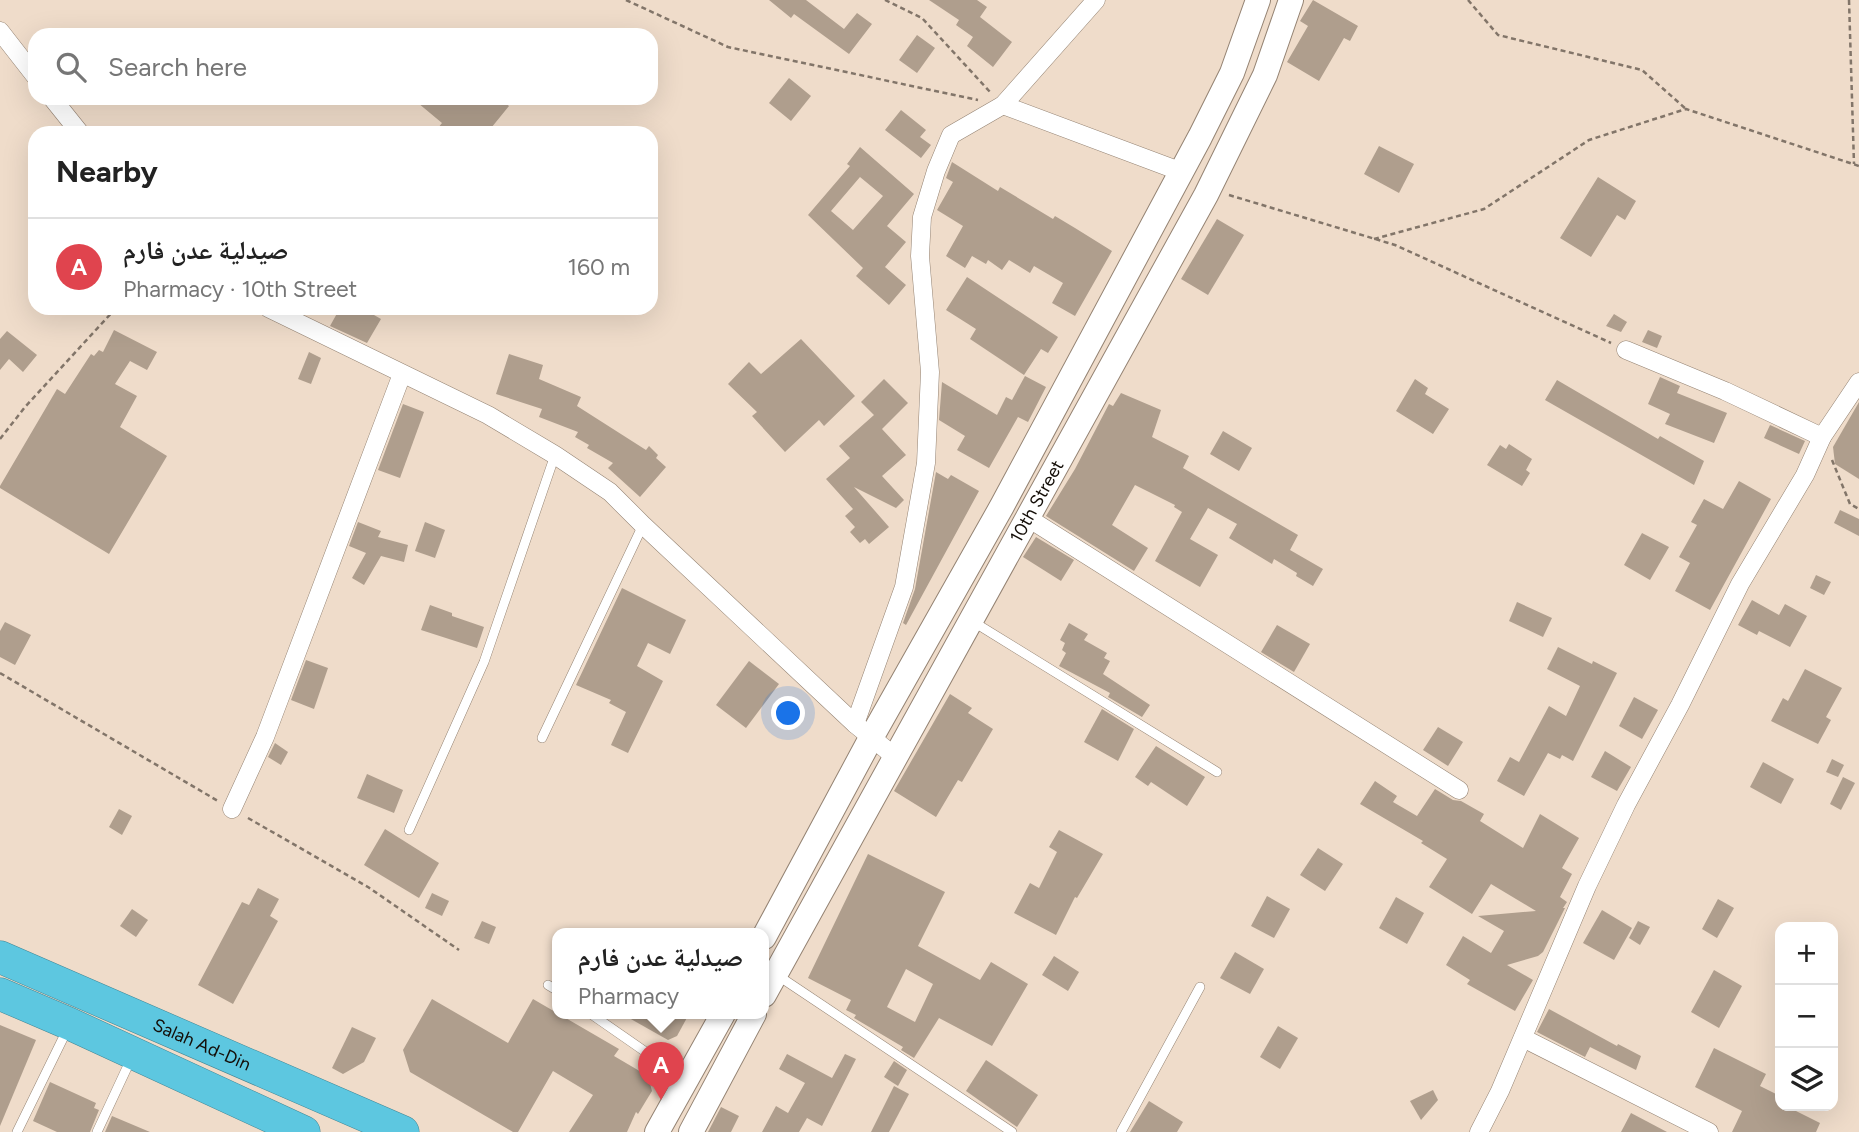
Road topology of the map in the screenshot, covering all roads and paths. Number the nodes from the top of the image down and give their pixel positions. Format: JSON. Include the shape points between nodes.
{"nodes":[{"id":1,"x":626,"y":0,"type":"edge"},
{"id":2,"x":886,"y":0,"type":"edge"},
{"id":3,"x":1096,"y":0,"type":"edge"},
{"id":4,"x":1258,"y":0,"type":"edge"},
{"id":5,"x":1291,"y":0,"type":"edge"},
{"id":6,"x":1468,"y":0,"type":"edge"},
{"id":7,"x":1849,"y":0,"type":"edge"},
{"id":8,"x":0,"y":32,"type":"edge"},
{"id":9,"x":28,"y":67,"type":"edge"},
{"id":10,"x":58,"y":105,"type":"edge"},
{"id":11,"x":1003,"y":106,"type":"junction"},
{"id":12,"x":1686,"y":109,"type":"junction"},
{"id":13,"x":74,"y":126,"type":"edge"},
{"id":14,"x":1854,"y":164,"type":"junction"},
{"id":15,"x":1859,"y":166,"type":"edge"},
{"id":16,"x":1182,"y":172,"type":"junction"},
{"id":17,"x":1209,"y":189,"type":"junction"},
{"id":18,"x":1374,"y":239,"type":"junction"},
{"id":19,"x":110,"y":315,"type":"edge"},
{"id":20,"x":282,"y":315,"type":"edge"},
{"id":21,"x":1626,"y":350,"type":"joint"},
{"id":22,"x":402,"y":374,"type":"junction"},
{"id":23,"x":1859,"y":382,"type":"edge"},
{"id":24,"x":1822,"y":437,"type":"junction"},
{"id":25,"x":0,"y":439,"type":"edge"},
{"id":26,"x":555,"y":455,"type":"junction"},
{"id":27,"x":1859,"y":509,"type":"edge"},
{"id":28,"x":1028,"y":518,"type":"junction"},
{"id":29,"x":643,"y":525,"type":"junction"},
{"id":30,"x":971,"y":621,"type":"junction"},
{"id":31,"x":863,"y":731,"type":"junction"},
{"id":32,"x":542,"y":738,"type":"dead end"},
{"id":33,"x":894,"y":756,"type":"junction"},
{"id":34,"x":1217,"y":772,"type":"dead end"},
{"id":35,"x":1459,"y":790,"type":"dead end"},
{"id":36,"x":232,"y":809,"type":"dead end"},
{"id":37,"x":409,"y":830,"type":"dead end"},
{"id":38,"x":768,"y":928,"type":"edge"},
{"id":39,"x":0,"y":957,"type":"edge"},
{"id":40,"x":770,"y":984,"type":"edge"},
{"id":41,"x":548,"y":985,"type":"dead end"},
{"id":42,"x":552,"y":987,"type":"edge"},
{"id":43,"x":1200,"y":987,"type":"dead end"},
{"id":44,"x":0,"y":994,"type":"edge"},
{"id":45,"x":598,"y":1019,"type":"edge"},
{"id":46,"x":720,"y":1019,"type":"edge"},
{"id":47,"x":751,"y":1019,"type":"edge"},
{"id":48,"x":70,"y":1024,"type":"junction"},
{"id":49,"x":1523,"y":1038,"type":"junction"},
{"id":50,"x":133,"y":1054,"type":"junction"},
{"id":51,"x":687,"y":1081,"type":"junction"},
{"id":52,"x":1699,"y":1130,"type":"edge"},
{"id":53,"x":17,"y":1132,"type":"edge"},
{"id":54,"x":97,"y":1132,"type":"edge"},
{"id":55,"x":304,"y":1132,"type":"edge"},
{"id":56,"x":403,"y":1132,"type":"edge"},
{"id":57,"x":657,"y":1132,"type":"edge"},
{"id":58,"x":691,"y":1132,"type":"edge"},
{"id":59,"x":1012,"y":1132,"type":"edge"},
{"id":60,"x":1121,"y":1132,"type":"edge"},
{"id":61,"x":1479,"y":1132,"type":"edge"}],
"edges":[{"from":1,"to":11,"type":"path","via":[[728,47]]},
{"from":2,"to":11,"type":"path","via":[[922,18]]},
{"from":3,"to":11,"type":"street"},
{"from":4,"to":16,"type":"main road","name":"10th Street","via":[[1232,73]]},
{"from":5,"to":17,"type":"main road","name":"10th Street","via":[[1265,75]]},
{"from":6,"to":12,"type":"path","via":[[1498,34],[1642,69]]},
{"from":7,"to":14,"type":"path"},
{"from":8,"to":9,"type":"street"},
{"from":10,"to":13,"type":"street"},
{"from":11,"to":16,"type":"street"},
{"from":11,"to":31,"type":"street","via":[[951,135],[922,217],[920,256],[930,372],[926,463],[904,587]]},
{"from":12,"to":14,"type":"path"},
{"from":12,"to":18,"type":"path","via":[[1589,140],[1484,209]]},
{"from":14,"to":15,"type":"path"},
{"from":16,"to":31,"type":"main road","name":"10th Street","via":[[1002,506]]},
{"from":17,"to":18,"type":"path"},
{"from":17,"to":28,"type":"main road","name":"10th Street"},
{"from":18,"to":21,"type":"path"},
{"from":19,"to":25,"type":"path"},
{"from":20,"to":22,"type":"street"},
{"from":21,"to":24,"type":"street"},
{"from":22,"to":26,"type":"street","via":[[488,415]]},
{"from":22,"to":36,"type":"street","via":[[265,737]]},
{"from":23,"to":24,"type":"street"},
{"from":24,"to":27,"type":"path","via":[[1850,504]]},
{"from":24,"to":49,"type":"street","via":[[1626,805]]},
{"from":26,"to":29,"type":"street","via":[[610,492]]},
{"from":26,"to":37,"type":"lane","via":[[484,662]]},
{"from":28,"to":30,"type":"main road","name":"10th Street"},
{"from":28,"to":35,"type":"street"},
{"from":29,"to":31,"type":"street"},
{"from":29,"to":32,"type":"lane"},
{"from":30,"to":33,"type":"main road","name":"10th Street"},
{"from":30,"to":34,"type":"lane"},
{"from":31,"to":33,"type":"street"},
{"from":31,"to":38,"type":"main road","name":"10th Street"},
{"from":33,"to":40,"type":"main road","name":"10th Street"},
{"from":39,"to":56,"type":"highway","name":"Salah Ad-Din"},
{"from":40,"to":59,"type":"lane"},
{"from":41,"to":42,"type":"lane"},
{"from":43,"to":60,"type":"lane"},
{"from":44,"to":48,"type":"highway","name":"Salah Ad-Din"},
{"from":45,"to":51,"type":"lane"},
{"from":46,"to":51,"type":"main road"},
{"from":47,"to":58,"type":"main road"},
{"from":48,"to":50,"type":"highway","name":"Salah Ad-Din"},
{"from":48,"to":53,"type":"lane"},
{"from":49,"to":52,"type":"street"},
{"from":49,"to":61,"type":"street"},
{"from":50,"to":54,"type":"lane"},
{"from":50,"to":55,"type":"highway","name":"Salah Ad-Din"},
{"from":51,"to":57,"type":"main road"}]}
